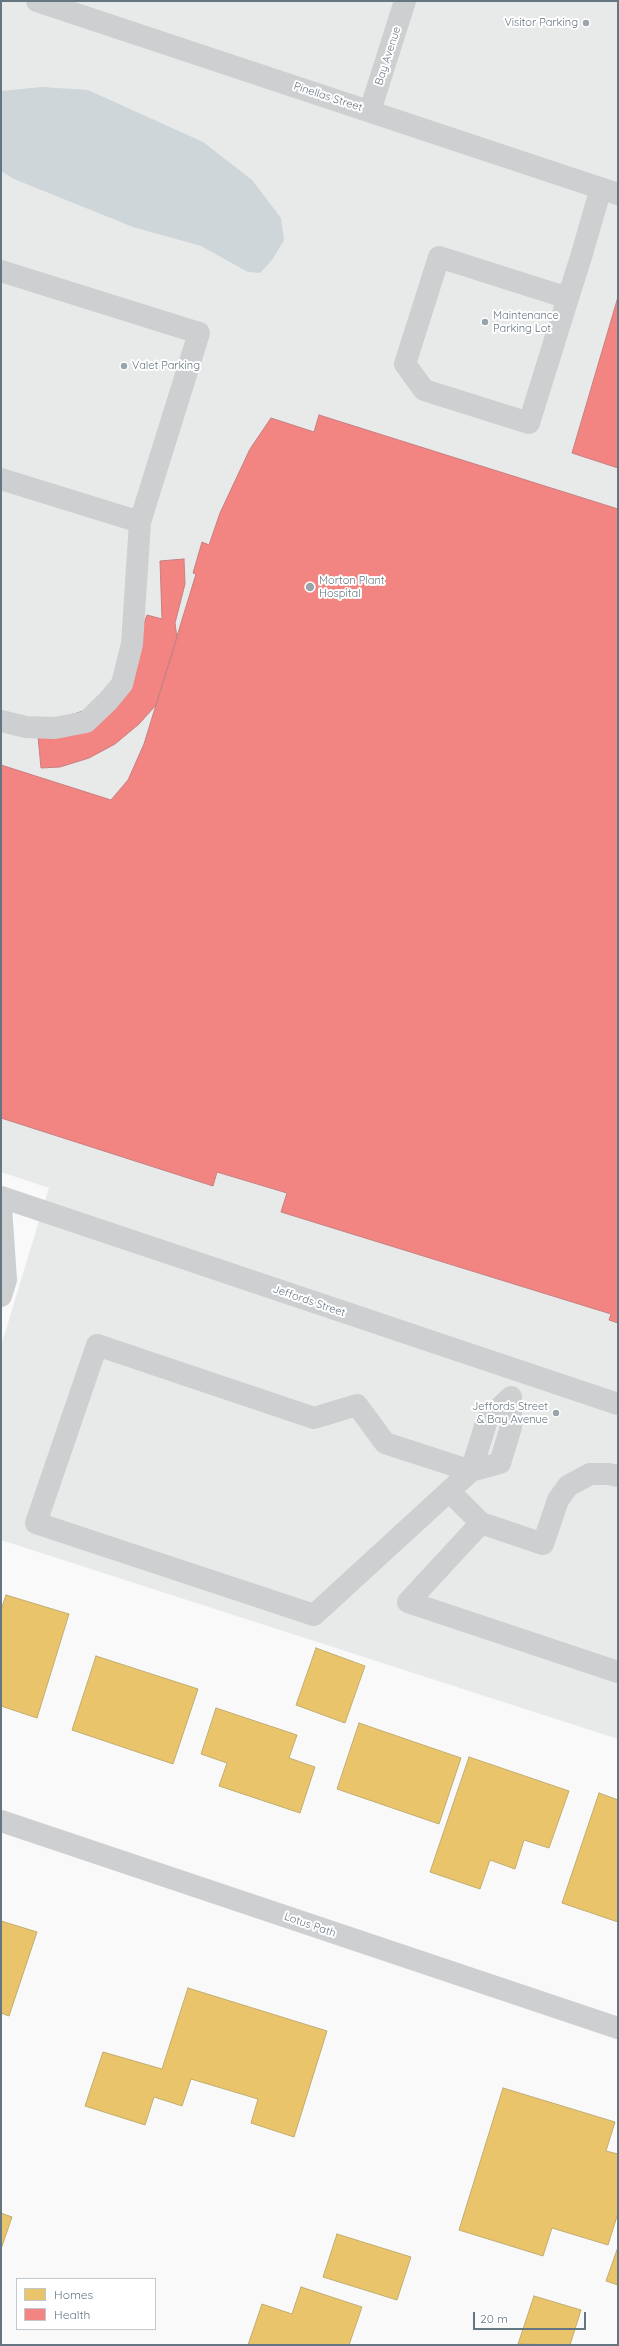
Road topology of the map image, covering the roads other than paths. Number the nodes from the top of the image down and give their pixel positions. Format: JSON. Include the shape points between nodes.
{"nodes":[{"id":1,"x":38,"y":1,"type":"edge"},
{"id":2,"x":405,"y":1,"type":"edge"},
{"id":3,"x":370,"y":111,"type":"junction"},
{"id":4,"x":610,"y":191,"type":"edge"},
{"id":5,"x":1,"y":271,"type":"edge"},
{"id":6,"x":568,"y":298,"type":"junction"},
{"id":7,"x":1,"y":479,"type":"edge"},
{"id":8,"x":140,"y":522,"type":"junction"},
{"id":9,"x":1,"y":721,"type":"edge"},
{"id":10,"x":1,"y":1197,"type":"edge"},
{"id":11,"x":1,"y":1207,"type":"edge"},
{"id":12,"x":1,"y":1296,"type":"edge"},
{"id":13,"x":519,"y":1371,"type":"junction"},
{"id":14,"x":618,"y":1404,"type":"edge"},
{"id":15,"x":471,"y":1471,"type":"junction"},
{"id":16,"x":618,"y":1476,"type":"edge"},
{"id":17,"x":449,"y":1491,"type":"junction"},
{"id":18,"x":481,"y":1523,"type":"junction"},
{"id":19,"x":618,"y":1672,"type":"edge"},
{"id":20,"x":1,"y":1821,"type":"edge"},
{"id":21,"x":618,"y":2028,"type":"edge"}],
"edges":[{"from":1,"to":3,"type":"street","name":"Pinellas Street"},
{"from":2,"to":3,"type":"street","name":"Bay Avenue"},
{"from":3,"to":4,"type":"street","name":"Pinellas Street"},
{"from":4,"to":6,"type":"street"},
{"from":5,"to":8,"type":"street","via":[[199,333]]},
{"from":6,"to":6,"type":"street","via":[[529,423],[424,390],[405,364],[439,257]]},
{"from":7,"to":8,"type":"street"},
{"from":8,"to":9,"type":"street","via":[[132,644],[122,684],[86,722],[55,728],[26,727]]},
{"from":10,"to":13,"type":"street","name":"Jeffords Street"},
{"from":11,"to":12,"type":"street","via":[[6,1280]]},
{"from":13,"to":14,"type":"street","name":"Jeffords Street"},
{"from":13,"to":15,"type":"street","via":[[511,1397],[487,1420]]},
{"from":15,"to":17,"type":"street"},
{"from":15,"to":17,"type":"street","via":[[385,1443],[357,1405],[314,1418],[97,1345],[36,1523],[314,1615]]},
{"from":16,"to":18,"type":"street","via":[[590,1474],[568,1486],[558,1500],[543,1544]]},
{"from":17,"to":18,"type":"street"},
{"from":18,"to":19,"type":"street","via":[[408,1602]]},
{"from":20,"to":21,"type":"street","name":"Lotus Path"}]}
